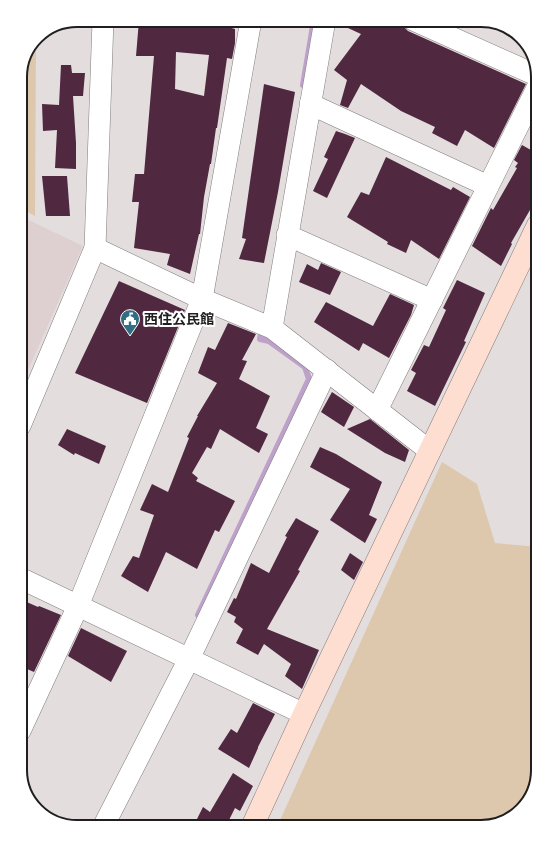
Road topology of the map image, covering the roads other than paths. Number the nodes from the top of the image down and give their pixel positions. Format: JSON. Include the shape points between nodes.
{"nodes":[{"id":1,"x":103,"y":27,"type":"edge"},
{"id":2,"x":250,"y":27,"type":"edge"},
{"id":3,"x":324,"y":27,"type":"edge"},
{"id":4,"x":429,"y":27,"type":"edge"},
{"id":5,"x":531,"y":73,"type":"edge"},
{"id":6,"x":531,"y":100,"type":"edge"},
{"id":7,"x":310,"y":104,"type":"junction"},
{"id":8,"x":488,"y":186,"type":"junction"},
{"id":9,"x":287,"y":235,"type":"junction"},
{"id":10,"x":531,"y":240,"type":"edge"},
{"id":11,"x":94,"y":248,"type":"junction"},
{"id":12,"x":202,"y":299,"type":"junction"},
{"id":13,"x":432,"y":300,"type":"junction"},
{"id":14,"x":272,"y":328,"type":"junction"},
{"id":15,"x":327,"y":370,"type":"junction"},
{"id":16,"x":27,"y":409,"type":"edge"},
{"id":17,"x":377,"y":410,"type":"junction"},
{"id":18,"x":430,"y":451,"type":"junction"},
{"id":19,"x":27,"y":581,"type":"edge"},
{"id":20,"x":78,"y":606,"type":"junction"},
{"id":21,"x":189,"y":659,"type":"junction"},
{"id":22,"x":304,"y":714,"type":"junction"},
{"id":23,"x":27,"y":716,"type":"edge"},
{"id":24,"x":107,"y":820,"type":"edge"},
{"id":25,"x":255,"y":820,"type":"edge"}],
"edges":[{"from":1,"to":11,"type":"street"},
{"from":2,"to":12,"type":"street"},
{"from":3,"to":7,"type":"street"},
{"from":4,"to":5,"type":"street"},
{"from":6,"to":8,"type":"street"},
{"from":7,"to":8,"type":"street"},
{"from":7,"to":9,"type":"street"},
{"from":8,"to":13,"type":"street"},
{"from":9,"to":13,"type":"street"},
{"from":9,"to":14,"type":"street"},
{"from":10,"to":18,"type":"street"},
{"from":11,"to":12,"type":"street"},
{"from":11,"to":16,"type":"street"},
{"from":12,"to":14,"type":"street"},
{"from":12,"to":20,"type":"street"},
{"from":13,"to":17,"type":"street"},
{"from":14,"to":15,"type":"street"},
{"from":15,"to":17,"type":"street"},
{"from":15,"to":21,"type":"street"},
{"from":17,"to":18,"type":"street"},
{"from":18,"to":22,"type":"street"},
{"from":19,"to":20,"type":"street"},
{"from":20,"to":21,"type":"street"},
{"from":20,"to":23,"type":"street"},
{"from":21,"to":22,"type":"street"},
{"from":21,"to":24,"type":"street"},
{"from":22,"to":25,"type":"street"}]}
